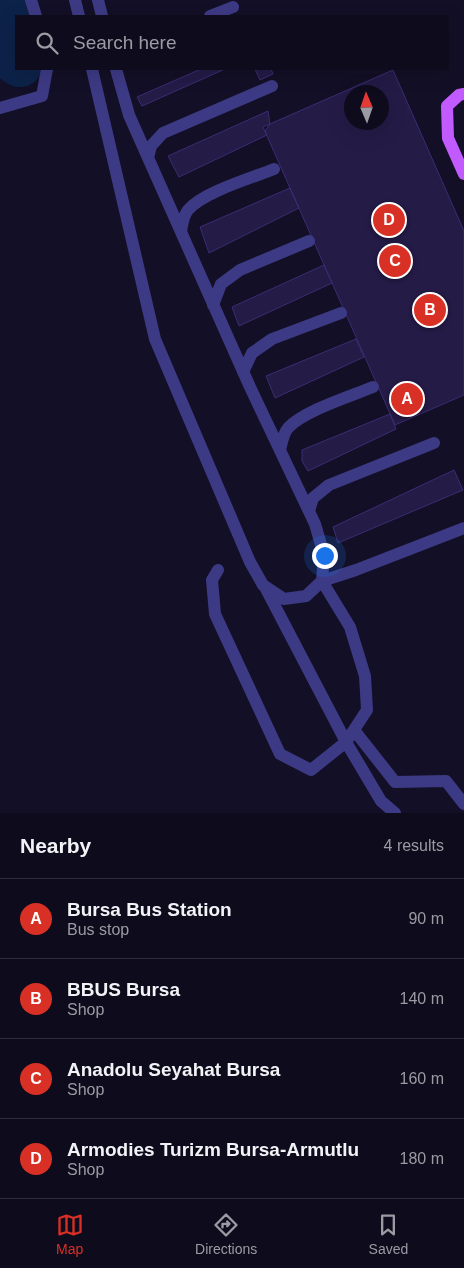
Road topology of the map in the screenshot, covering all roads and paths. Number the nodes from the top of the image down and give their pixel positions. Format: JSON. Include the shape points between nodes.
{"nodes":[{"id":1,"x":31,"y":0,"type":"edge"},
{"id":2,"x":75,"y":0,"type":"edge"},
{"id":3,"x":98,"y":0,"type":"edge"},
{"id":4,"x":233,"y":7,"type":"dead end"},
{"id":5,"x":36,"y":15,"type":"edge"},
{"id":6,"x":79,"y":15,"type":"edge"},
{"id":7,"x":102,"y":15,"type":"edge"},
{"id":8,"x":213,"y":15,"type":"edge"},
{"id":9,"x":47,"y":70,"type":"edge"},
{"id":10,"x":92,"y":70,"type":"edge"},
{"id":11,"x":118,"y":71,"type":"edge"},
{"id":12,"x":272,"y":86,"type":"dead end"},
{"id":13,"x":464,"y":94,"type":"edge"},
{"id":14,"x":0,"y":108,"type":"edge"},
{"id":15,"x":148,"y":158,"type":"junction"},
{"id":16,"x":274,"y":169,"type":"dead end"},
{"id":17,"x":464,"y":174,"type":"edge"},
{"id":18,"x":181,"y":232,"type":"junction"},
{"id":19,"x":309,"y":241,"type":"dead end"},
{"id":20,"x":213,"y":304,"type":"junction"},
{"id":21,"x":341,"y":313,"type":"dead end"},
{"id":22,"x":243,"y":372,"type":"junction"},
{"id":23,"x":373,"y":387,"type":"dead end"},
{"id":24,"x":434,"y":443,"type":"dead end"},
{"id":25,"x":280,"y":450,"type":"junction"},
{"id":26,"x":309,"y":510,"type":"junction"},
{"id":27,"x":464,"y":528,"type":"edge"},
{"id":28,"x":218,"y":570,"type":"dead end"},
{"id":29,"x":322,"y":580,"type":"junction"},
{"id":30,"x":264,"y":585,"type":"junction"},
{"id":31,"x":354,"y":730,"type":"junction"},
{"id":32,"x":346,"y":742,"type":"junction"},
{"id":33,"x":464,"y":804,"type":"edge"},
{"id":34,"x":395,"y":813,"type":"edge"}],
"edges":[{"from":1,"to":5,"type":"street"},
{"from":2,"to":6,"type":"street"},
{"from":3,"to":7,"type":"street"},
{"from":4,"to":8,"type":"street"},
{"from":9,"to":14,"type":"street","via":[[42,96]]},
{"from":10,"to":30,"type":"street","via":[[155,339],[250,562]]},
{"from":11,"to":15,"type":"street","via":[[128,115]]},
{"from":12,"to":15,"type":"street","via":[[163,133],[151,146]]},
{"from":13,"to":17,"type":"main road","via":[[447,106],[448,138]]},
{"from":15,"to":18,"type":"street"},
{"from":16,"to":18,"type":"street","via":[[207,196],[188,210]]},
{"from":18,"to":20,"type":"street"},
{"from":19,"to":20,"type":"street","via":[[240,270],[221,284]]},
{"from":20,"to":22,"type":"street"},
{"from":21,"to":22,"type":"street","via":[[272,339],[252,353]]},
{"from":22,"to":25,"type":"street"},
{"from":23,"to":25,"type":"street","via":[[307,414],[288,428]]},
{"from":24,"to":26,"type":"street","via":[[329,485],[313,498]]},
{"from":25,"to":26,"type":"street"},
{"from":26,"to":29,"type":"street","via":[[324,555]]},
{"from":27,"to":29,"type":"street"},
{"from":28,"to":32,"type":"street","via":[[212,580],[215,614],[280,754],[311,770]]},
{"from":29,"to":30,"type":"street","via":[[306,596],[284,600]]},
{"from":29,"to":31,"type":"street","via":[[350,627],[365,676],[367,710]]},
{"from":30,"to":32,"type":"street"},
{"from":31,"to":32,"type":"street"},
{"from":31,"to":33,"type":"street","via":[[394,782],[446,782]]},
{"from":32,"to":34,"type":"street","via":[[381,801]]}]}
